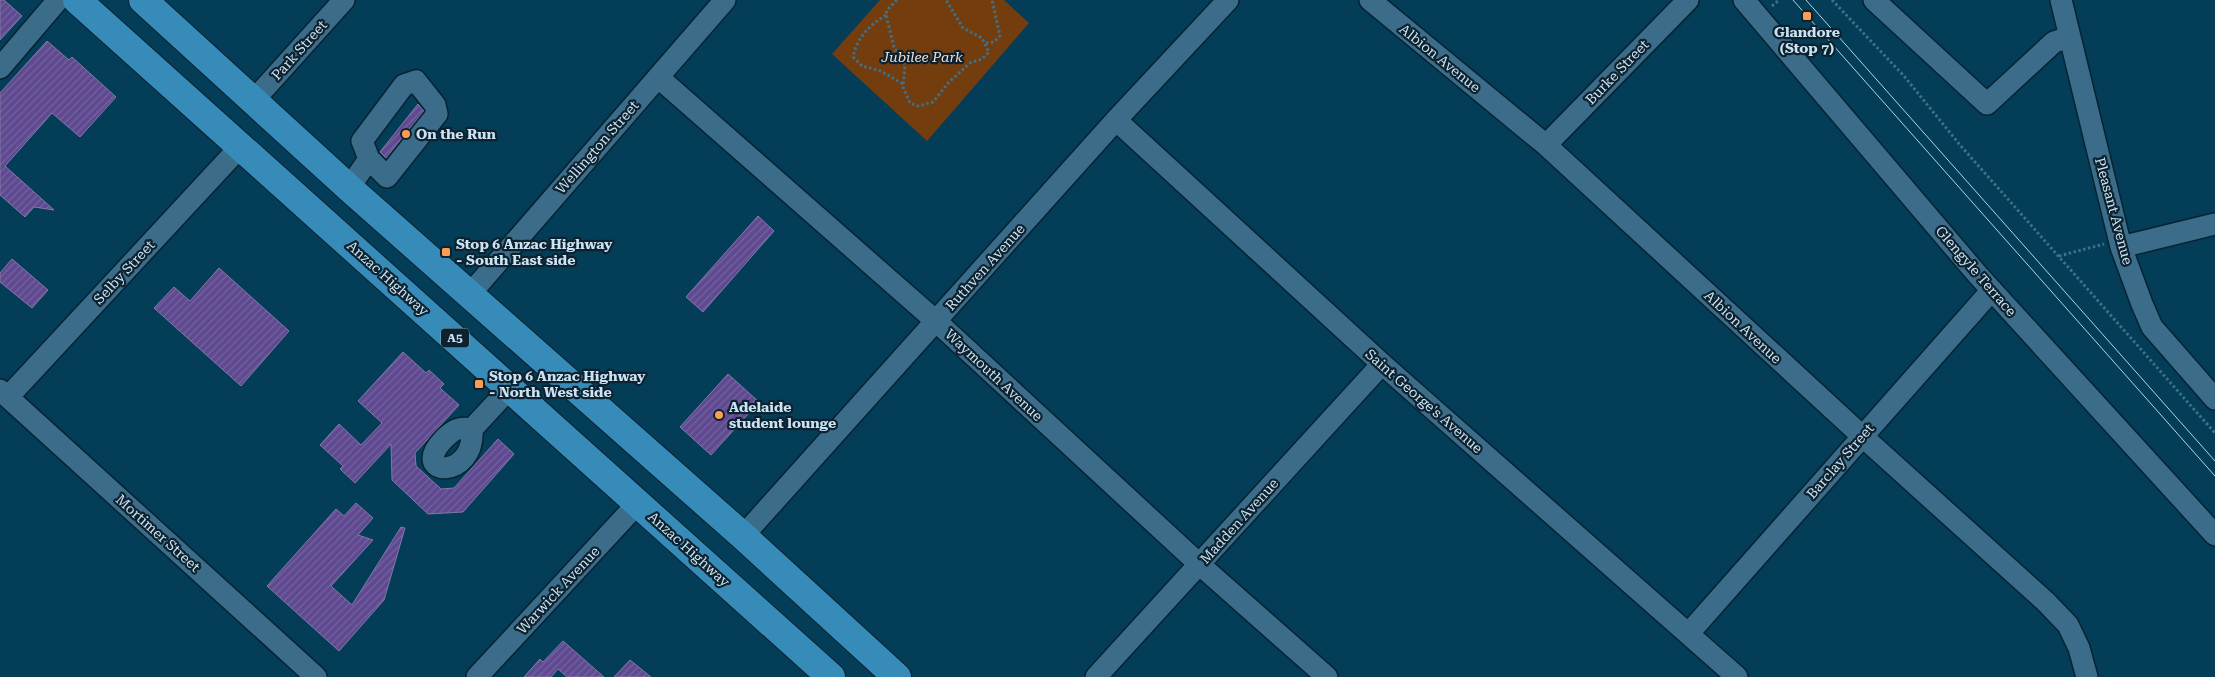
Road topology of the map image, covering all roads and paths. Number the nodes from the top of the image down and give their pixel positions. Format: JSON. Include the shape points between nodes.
{"nodes":[{"id":1,"x":58,"y":0,"type":"edge"},
{"id":2,"x":77,"y":0,"type":"edge"},
{"id":3,"x":143,"y":0,"type":"edge"},
{"id":4,"x":344,"y":0,"type":"edge"},
{"id":5,"x":725,"y":0,"type":"edge"},
{"id":6,"x":897,"y":0,"type":"edge"},
{"id":7,"x":946,"y":0,"type":"edge"},
{"id":8,"x":992,"y":0,"type":"edge"},
{"id":9,"x":1228,"y":0,"type":"edge"},
{"id":10,"x":1370,"y":0,"type":"edge"},
{"id":11,"x":1688,"y":0,"type":"edge"},
{"id":12,"x":1744,"y":0,"type":"edge"},
{"id":13,"x":1832,"y":0,"type":"edge"},
{"id":14,"x":1874,"y":0,"type":"edge"},
{"id":15,"x":2048,"y":0,"type":"edge"},
{"id":16,"x":2063,"y":8,"type":"edge"},
{"id":17,"x":886,"y":15,"type":"junction"},
{"id":18,"x":2070,"y":37,"type":"junction"},
{"id":19,"x":986,"y":43,"type":"junction"},
{"id":20,"x":0,"y":68,"type":"edge"},
{"id":21,"x":658,"y":77,"type":"junction"},
{"id":22,"x":903,"y":84,"type":"junction"},
{"id":23,"x":254,"y":100,"type":"junction"},
{"id":24,"x":1116,"y":120,"type":"junction"},
{"id":25,"x":1546,"y":145,"type":"junction"},
{"id":26,"x":240,"y":147,"type":"junction"},
{"id":27,"x":368,"y":159,"type":"dead end"},
{"id":28,"x":325,"y":163,"type":"junction"},
{"id":29,"x":349,"y":188,"type":"junction"},
{"id":30,"x":378,"y":213,"type":"junction"},
{"id":31,"x":319,"y":216,"type":"junction"},
{"id":32,"x":2215,"y":224,"type":"edge"},
{"id":33,"x":2120,"y":244,"type":"junction"},
{"id":34,"x":361,"y":254,"type":"junction"},
{"id":35,"x":2059,"y":256,"type":"junction"},
{"id":36,"x":1992,"y":290,"type":"junction"},
{"id":37,"x":470,"y":294,"type":"junction"},
{"id":38,"x":937,"y":322,"type":"junction"},
{"id":39,"x":1382,"y":364,"type":"junction"},
{"id":40,"x":511,"y":387,"type":"junction"},
{"id":41,"x":4,"y":393,"type":"edge"},
{"id":42,"x":585,"y":399,"type":"junction"},
{"id":43,"x":2215,"y":399,"type":"edge"},
{"id":44,"x":559,"y":431,"type":"junction"},
{"id":45,"x":2215,"y":433,"type":"edge"},
{"id":46,"x":1862,"y":436,"type":"junction"},
{"id":47,"x":434,"y":472,"type":"dead end"},
{"id":48,"x":638,"y":504,"type":"junction"},
{"id":49,"x":2215,"y":535,"type":"edge"},
{"id":50,"x":743,"y":536,"type":"junction"},
{"id":51,"x":1199,"y":564,"type":"junction"},
{"id":52,"x":1689,"y":634,"type":"junction"},
{"id":53,"x":316,"y":677,"type":"edge"},
{"id":54,"x":477,"y":677,"type":"edge"},
{"id":55,"x":831,"y":677,"type":"edge"},
{"id":56,"x":897,"y":677,"type":"edge"},
{"id":57,"x":1096,"y":677,"type":"edge"},
{"id":58,"x":1327,"y":677,"type":"edge"},
{"id":59,"x":1737,"y":677,"type":"edge"},
{"id":60,"x":2086,"y":677,"type":"edge"}],
"edges":[{"from":1,"to":20,"type":"street"},
{"from":2,"to":26,"type":"highway","name":"Anzac Highway","number":"A5"},
{"from":3,"to":23,"type":"highway"},
{"from":4,"to":23,"type":"street","name":"Park Street"},
{"from":5,"to":21,"type":"street","name":"Wellington Street"},
{"from":6,"to":17,"type":"path"},
{"from":7,"to":19,"type":"path","via":[[963,28]]},
{"from":8,"to":19,"type":"path","via":[[1000,36],[994,42]]},
{"from":9,"to":24,"type":"street","name":"Ruthven Avenue"},
{"from":10,"to":25,"type":"street","name":"Albion Avenue"},
{"from":11,"to":25,"type":"street","name":"Burke Street"},
{"from":12,"to":36,"type":"street","name":"Glengyle Terrace"},
{"from":13,"to":35,"type":"path","via":[[1904,76],[1960,145]]},
{"from":14,"to":18,"type":"street","via":[[1987,104],[2054,42]]},
{"from":15,"to":16,"type":"street"},
{"from":16,"to":18,"type":"street","name":"Pleasant Avenue"},
{"from":17,"to":22,"type":"path","via":[[894,47],[904,65]]},
{"from":17,"to":22,"type":"path","via":[[870,25],[855,46],[853,57],[862,66],[881,71]]},
{"from":18,"to":33,"type":"street","name":"Pleasant Avenue"},
{"from":19,"to":22,"type":"path","via":[[989,52],[982,59],[970,63],[928,104],[918,106],[910,103],[904,94]]},
{"from":21,"to":37,"type":"street","name":"Wellington Street"},
{"from":21,"to":38,"type":"street","name":"Waymouth Avenue"},
{"from":23,"to":28,"type":"highway"},
{"from":24,"to":38,"type":"street","name":"Ruthven Avenue"},
{"from":24,"to":39,"type":"street","name":"Saint George's Avenue"},
{"from":25,"to":46,"type":"street","name":"Albion Avenue"},
{"from":26,"to":31,"type":"highway","name":"Anzac Highway","number":"A5"},
{"from":26,"to":41,"type":"street","name":"Selby Street"},
{"from":27,"to":29,"type":"street"},
{"from":28,"to":29,"type":"highway"},
{"from":28,"to":31,"type":"highway","via":[[328,184],[338,205],[334,214]]},
{"from":29,"to":30,"type":"highway"},
{"from":30,"to":34,"type":"highway","via":[[365,215],[356,226],[355,242]]},
{"from":30,"to":37,"type":"highway"},
{"from":31,"to":34,"type":"highway","name":"Anzac Highway","number":"A5"},
{"from":32,"to":33,"type":"street"},
{"from":33,"to":35,"type":"path"},
{"from":33,"to":43,"type":"street","name":"Pleasant Avenue","via":[[2152,327]]},
{"from":34,"to":40,"type":"highway","name":"Anzac Highway","number":"A5"},
{"from":35,"to":45,"type":"path"},
{"from":36,"to":46,"type":"street","name":"Barclay Street"},
{"from":36,"to":49,"type":"street","name":"Glengyle Terrace"},
{"from":37,"to":42,"type":"highway"},
{"from":38,"to":50,"type":"street","name":"Ruthven Avenue"},
{"from":38,"to":51,"type":"street","name":"Waymouth Avenue"},
{"from":39,"to":51,"type":"street","name":"Madden Avenue"},
{"from":39,"to":52,"type":"street","name":"Saint George's Avenue"},
{"from":40,"to":44,"type":"highway","name":"Anzac Highway","number":"A5"},
{"from":40,"to":47,"type":"street","via":[[472,429],[458,428],[436,447]]},
{"from":41,"to":53,"type":"street","name":"Mortimer Street"},
{"from":42,"to":44,"type":"highway"},
{"from":42,"to":50,"type":"highway"},
{"from":44,"to":48,"type":"highway","name":"Anzac Highway","number":"A5"},
{"from":46,"to":52,"type":"street","name":"Barclay Street"},
{"from":46,"to":60,"type":"street","name":"Albion Avenue","via":[[2068,625],[2079,648]]},
{"from":48,"to":54,"type":"street","name":"Warwick Avenue"},
{"from":48,"to":55,"type":"highway","name":"Anzac Highway","number":"A5"},
{"from":50,"to":56,"type":"highway"},
{"from":51,"to":57,"type":"street","name":"Madden Avenue"},
{"from":51,"to":58,"type":"street","name":"Waymouth Avenue"},
{"from":52,"to":59,"type":"street","name":"Saint George's Avenue"}]}
